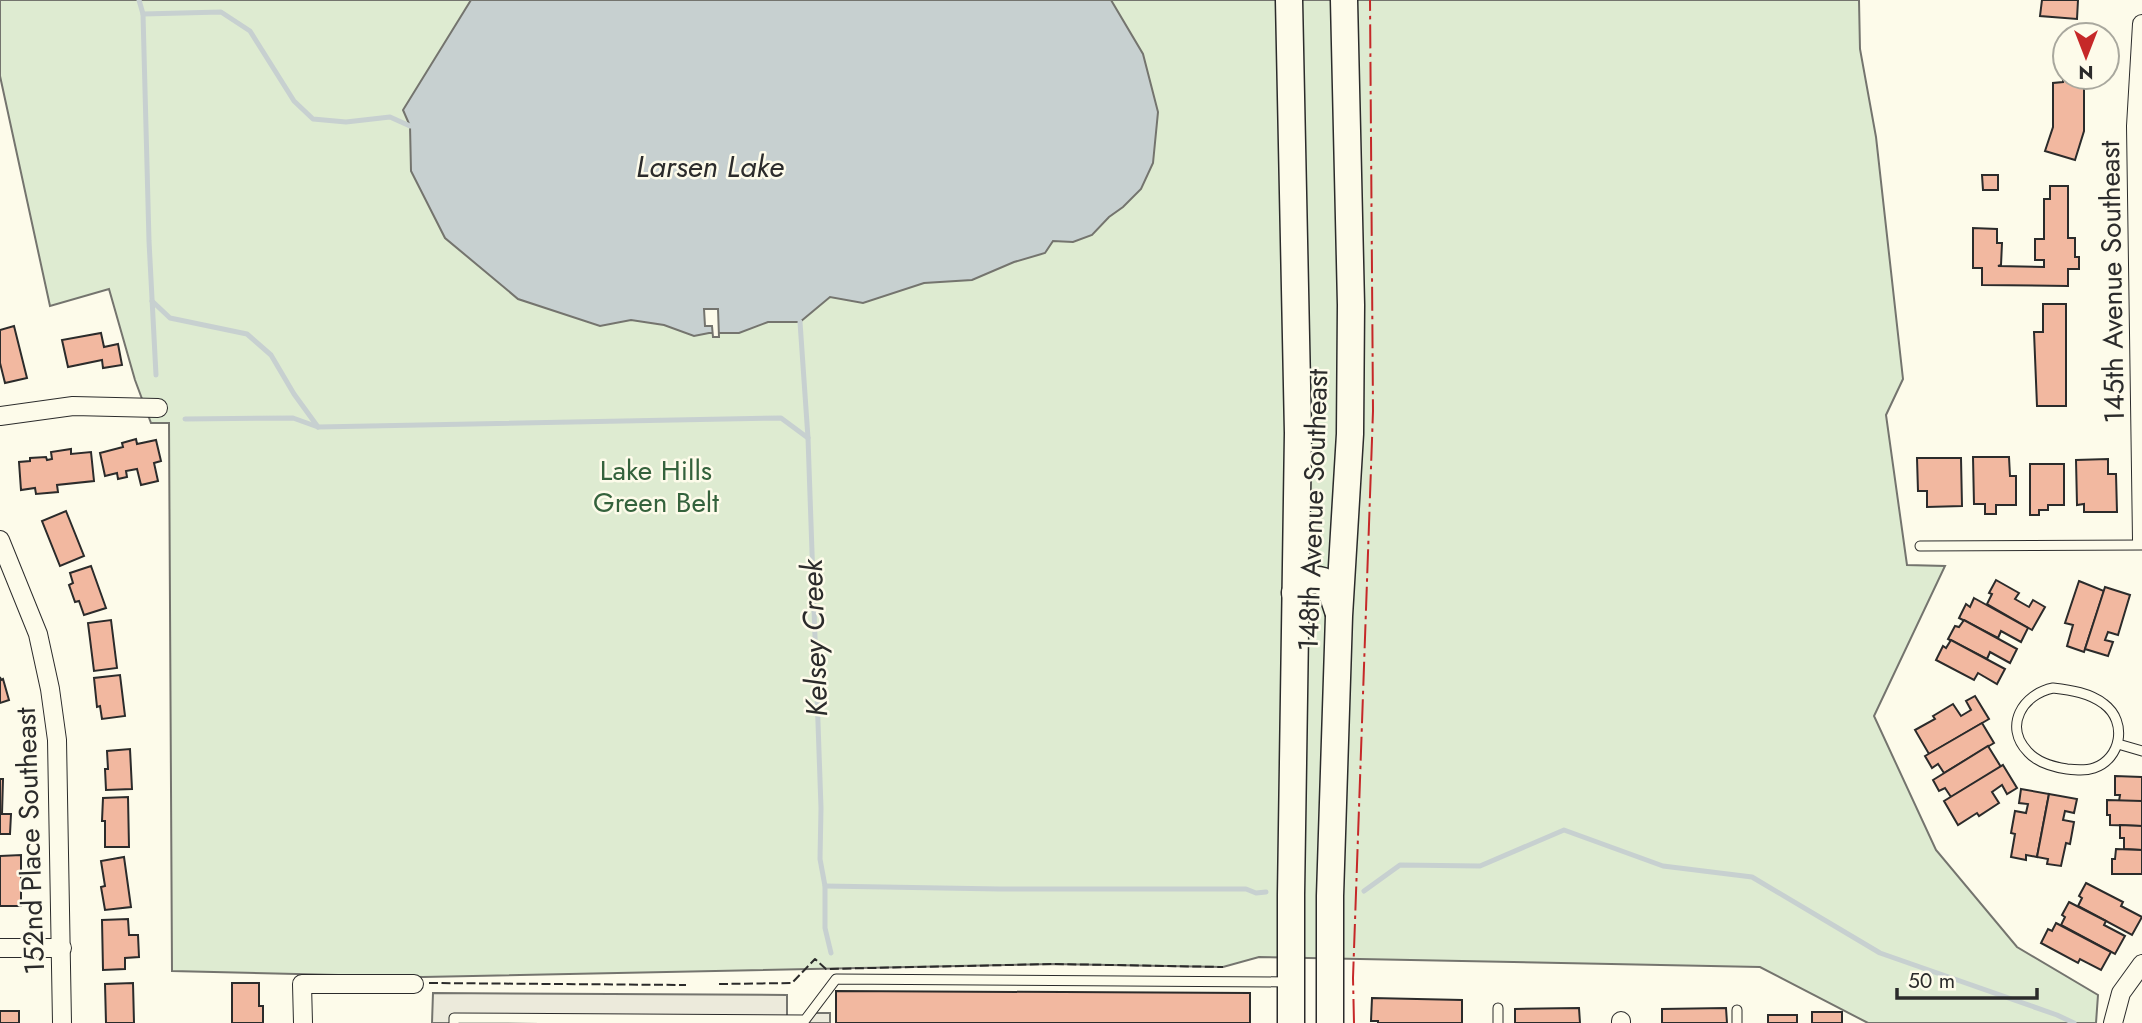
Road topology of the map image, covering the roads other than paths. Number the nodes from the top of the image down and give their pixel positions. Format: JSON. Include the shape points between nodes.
{"nodes":[{"id":1,"x":1289,"y":0,"type":"edge"},
{"id":2,"x":1344,"y":0,"type":"edge"},
{"id":3,"x":2142,"y":24,"type":"edge"},
{"id":4,"x":158,"y":408,"type":"dead end"},
{"id":5,"x":0,"y":416,"type":"edge"},
{"id":6,"x":0,"y":540,"type":"edge"},
{"id":7,"x":2142,"y":542,"type":"edge"},
{"id":8,"x":1920,"y":546,"type":"dead end"},
{"id":9,"x":1295,"y":593,"type":"junction"},
{"id":10,"x":1339,"y":616,"type":"junction"},
{"id":11,"x":2118,"y":744,"type":"junction"},
{"id":12,"x":2142,"y":751,"type":"edge"},
{"id":13,"x":0,"y":948,"type":"edge"},
{"id":14,"x":62,"y":948,"type":"junction"},
{"id":15,"x":2142,"y":964,"type":"edge"},
{"id":16,"x":1290,"y":982,"type":"junction"},
{"id":17,"x":414,"y":984,"type":"dead end"},
{"id":18,"x":1498,"y":1008,"type":"dead end"},
{"id":19,"x":1737,"y":1010,"type":"dead end"},
{"id":20,"x":712,"y":1021,"type":"edge"},
{"id":21,"x":805,"y":1022,"type":"edge"},
{"id":22,"x":62,"y":1023,"type":"edge"},
{"id":23,"x":303,"y":1023,"type":"edge"},
{"id":24,"x":454,"y":1023,"type":"edge"},
{"id":25,"x":1291,"y":1023,"type":"edge"},
{"id":26,"x":1330,"y":1023,"type":"edge"},
{"id":27,"x":1498,"y":1023,"type":"edge"},
{"id":28,"x":1737,"y":1023,"type":"edge"},
{"id":29,"x":2113,"y":1023,"type":"edge"}],
"edges":[{"from":1,"to":9,"type":"main road","name":"148th Avenue Southeast","via":[[1298,433]]},
{"from":2,"to":10,"type":"main road","name":"148th Avenue Southeast","via":[[1350,421]]},
{"from":3,"to":7,"type":"street","name":"145th Avenue Southeast","via":[[2136,126]]},
{"from":4,"to":5,"type":"street","via":[[73,406]]},
{"from":6,"to":14,"type":"street","name":"152nd Place Southeast","via":[[38,634],[50,689],[57,740]]},
{"from":7,"to":8,"type":"lane"},
{"from":9,"to":10,"type":"main road","via":[[1311,579],[1323,581]]},
{"from":9,"to":16,"type":"main road","name":"148th Avenue Southeast"},
{"from":10,"to":26,"type":"main road","name":"148th Avenue Southeast"},
{"from":11,"to":11,"type":"lane","via":[[2118,721],[2112,711],[2085,694],[2041,690],[2030,697],[2018,718],[2021,742],[2028,752],[2057,767],[2091,769],[2103,764]]},
{"from":11,"to":12,"type":"lane"},
{"from":13,"to":14,"type":"street"},
{"from":14,"to":22,"type":"street","name":"152nd Place Southeast"},
{"from":15,"to":29,"type":"street","via":[[2121,993]]},
{"from":16,"to":21,"type":"lane","via":[[836,979]]},
{"from":16,"to":25,"type":"main road","name":"148th Avenue Southeast"},
{"from":17,"to":23,"type":"street","via":[[302,984]]},
{"from":18,"to":27,"type":"lane"},
{"from":19,"to":28,"type":"lane"},
{"from":20,"to":21,"type":"lane"},
{"from":20,"to":24,"type":"lane","via":[[454,1018]]}]}
